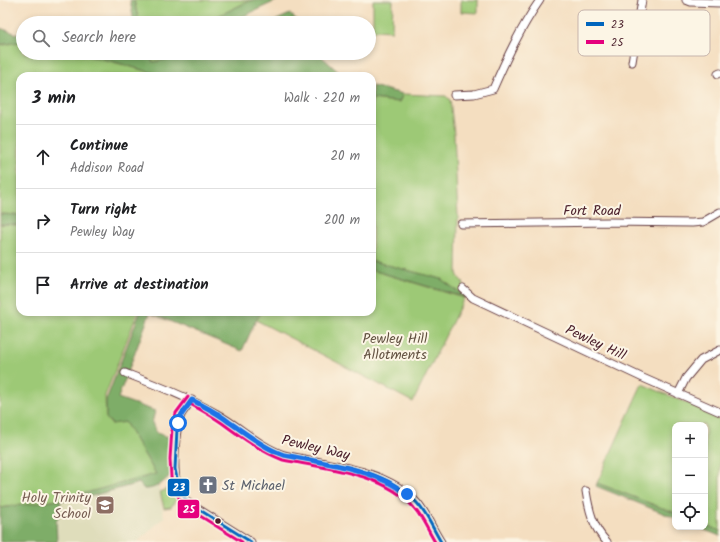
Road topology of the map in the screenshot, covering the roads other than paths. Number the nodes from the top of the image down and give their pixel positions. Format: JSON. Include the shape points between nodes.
{"nodes":[{"id":1,"x":540,"y":0,"type":"edge"},
{"id":2,"x":642,"y":0,"type":"edge"},
{"id":3,"x":686,"y":0,"type":"edge"},
{"id":4,"x":720,"y":2,"type":"edge"},
{"id":5,"x":640,"y":10,"type":"edge"},
{"id":6,"x":633,"y":56,"type":"edge"},
{"id":7,"x":632,"y":62,"type":"dead end"},
{"id":8,"x":454,"y":94,"type":"dead end"},
{"id":9,"x":720,"y":212,"type":"edge"},
{"id":10,"x":461,"y":224,"type":"dead end"},
{"id":11,"x":463,"y":289,"type":"dead end"},
{"id":12,"x":720,"y":350,"type":"edge"},
{"id":13,"x":125,"y":373,"type":"dead end"},
{"id":14,"x":678,"y":394,"type":"junction"},
{"id":15,"x":192,"y":400,"type":"junction"},
{"id":16,"x":720,"y":412,"type":"edge"},
{"id":17,"x":586,"y":491,"type":"dead end"},
{"id":18,"x":251,"y":542,"type":"edge"},
{"id":19,"x":441,"y":542,"type":"edge"},
{"id":20,"x":607,"y":542,"type":"edge"}],
"edges":[{"from":1,"to":8,"type":"street","via":[[523,24],[493,89],[474,94]]},
{"from":2,"to":5,"type":"street"},
{"from":3,"to":4,"type":"street"},
{"from":6,"to":7,"type":"street"},
{"from":9,"to":10,"type":"street","name":"Fort Road","via":[[703,222],[692,224]]},
{"from":11,"to":14,"type":"street","name":"Pewley Hill","via":[[473,298]]},
{"from":12,"to":14,"type":"street","via":[[701,360],[686,378]]},
{"from":13,"to":15,"type":"street","name":"Pewley Way"},
{"from":14,"to":16,"type":"street","name":"Pewley Hill"},
{"from":15,"to":18,"type":"street","via":[[178,423],[175,467],[177,483],[187,502]]},
{"from":15,"to":19,"type":"street","name":"Pewley Way","via":[[276,452],[349,468],[395,486],[417,502]]},
{"from":17,"to":20,"type":"street","via":[[592,518]]}]}
